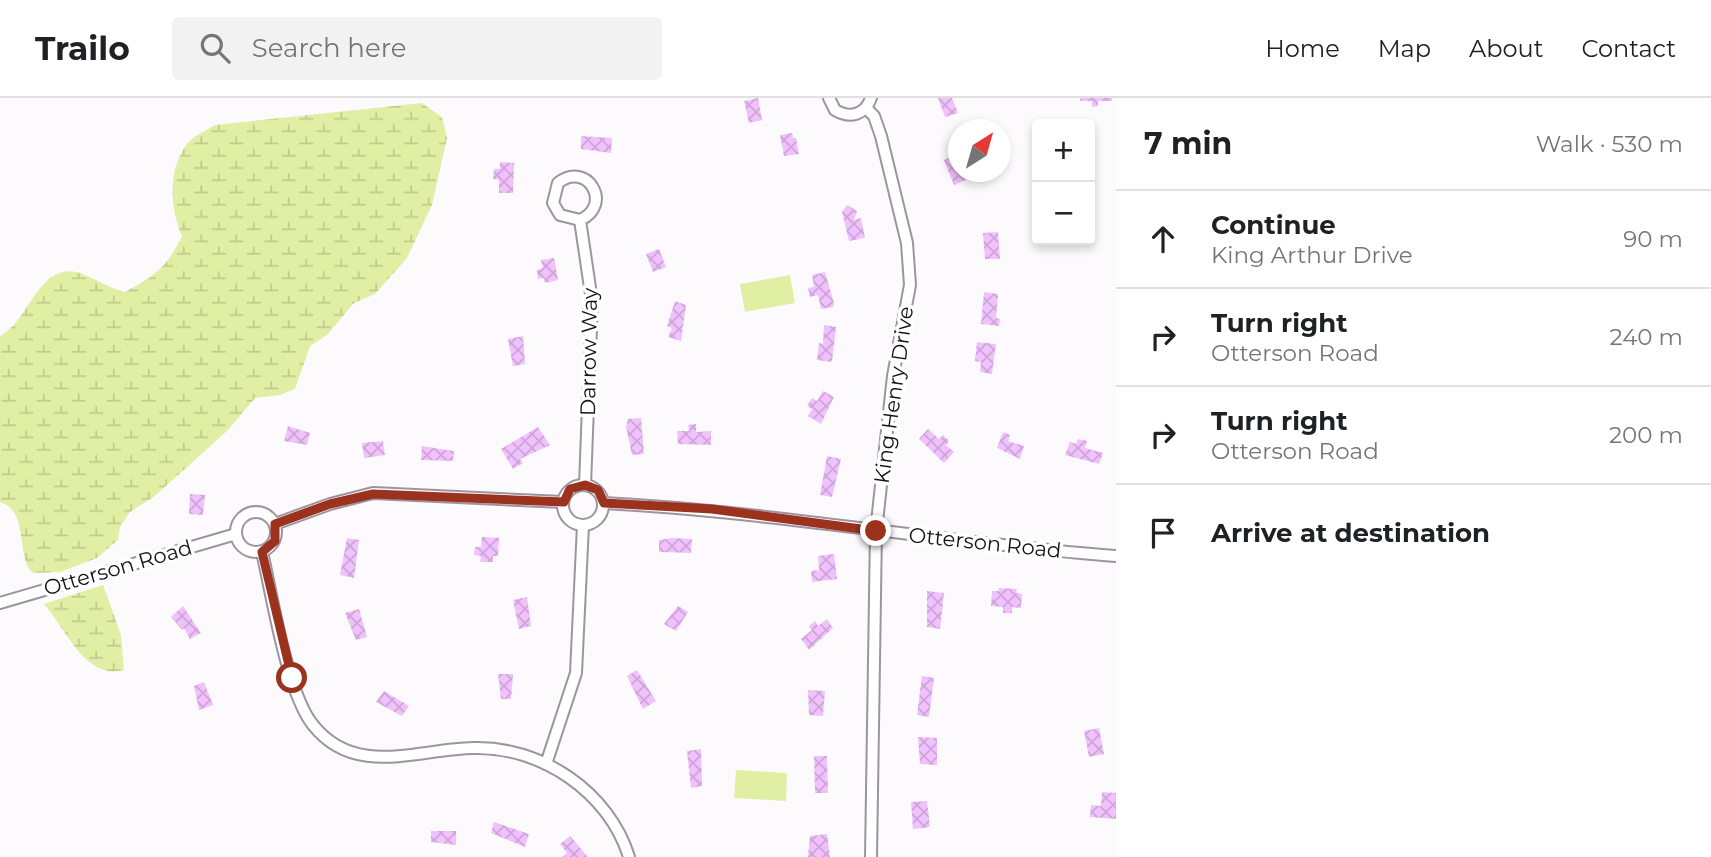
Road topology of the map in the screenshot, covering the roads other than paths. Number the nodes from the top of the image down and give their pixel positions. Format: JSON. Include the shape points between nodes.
{"nodes":[{"id":1,"x":829,"y":98,"type":"edge"},
{"id":2,"x":869,"y":103,"type":"edge"},
{"id":3,"x":580,"y":220,"type":"junction"},
{"id":4,"x":585,"y":485,"type":"junction"},
{"id":5,"x":564,"y":502,"type":"junction"},
{"id":6,"x":604,"y":503,"type":"junction"},
{"id":7,"x":275,"y":524,"type":"junction"},
{"id":8,"x":583,"y":525,"type":"junction"},
{"id":9,"x":876,"y":531,"type":"junction"},
{"id":10,"x":236,"y":534,"type":"junction"},
{"id":11,"x":262,"y":552,"type":"junction"},
{"id":12,"x":1116,"y":556,"type":"edge"},
{"id":13,"x":0,"y":603,"type":"edge"},
{"id":14,"x":546,"y":764,"type":"junction"},
{"id":15,"x":629,"y":857,"type":"edge"},
{"id":16,"x":871,"y":857,"type":"edge"}],
"edges":[{"from":1,"to":2,"type":"street","name":"King Henry Drive","via":[[843,114],[855,115]]},
{"from":2,"to":9,"type":"street","name":"King Henry Drive","via":[[880,129],[910,264]]},
{"from":3,"to":3,"type":"street","via":[[566,219],[553,203],[558,183],[570,176],[592,183],[597,197],[593,212]]},
{"from":3,"to":4,"type":"street","name":"Darrow Way","via":[[592,309]]},
{"from":4,"to":5,"type":"street","via":[[570,489]]},
{"from":4,"to":6,"type":"street","via":[[598,490]]},
{"from":5,"to":7,"type":"street","via":[[373,494]]},
{"from":5,"to":8,"type":"street","via":[[568,518]]},
{"from":6,"to":8,"type":"street","via":[[596,520]]},
{"from":6,"to":9,"type":"street","name":"Otterson Road","via":[[712,509]]},
{"from":7,"to":10,"type":"street","name":"Otterson Road","via":[[267,514],[255,511],[239,521]]},
{"from":7,"to":11,"type":"street","via":[[275,541]]},
{"from":8,"to":14,"type":"street","via":[[576,673]]},
{"from":9,"to":12,"type":"street","name":"Otterson Road"},
{"from":9,"to":16,"type":"street","name":"King Henry Drive"},
{"from":10,"to":11,"type":"street","via":[[244,549]]},
{"from":10,"to":13,"type":"street","name":"Otterson Road"},
{"from":11,"to":14,"type":"street","via":[[297,695],[313,726],[334,744],[377,759],[484,748]]},
{"from":14,"to":15,"type":"street","via":[[588,791],[611,819]]}]}
